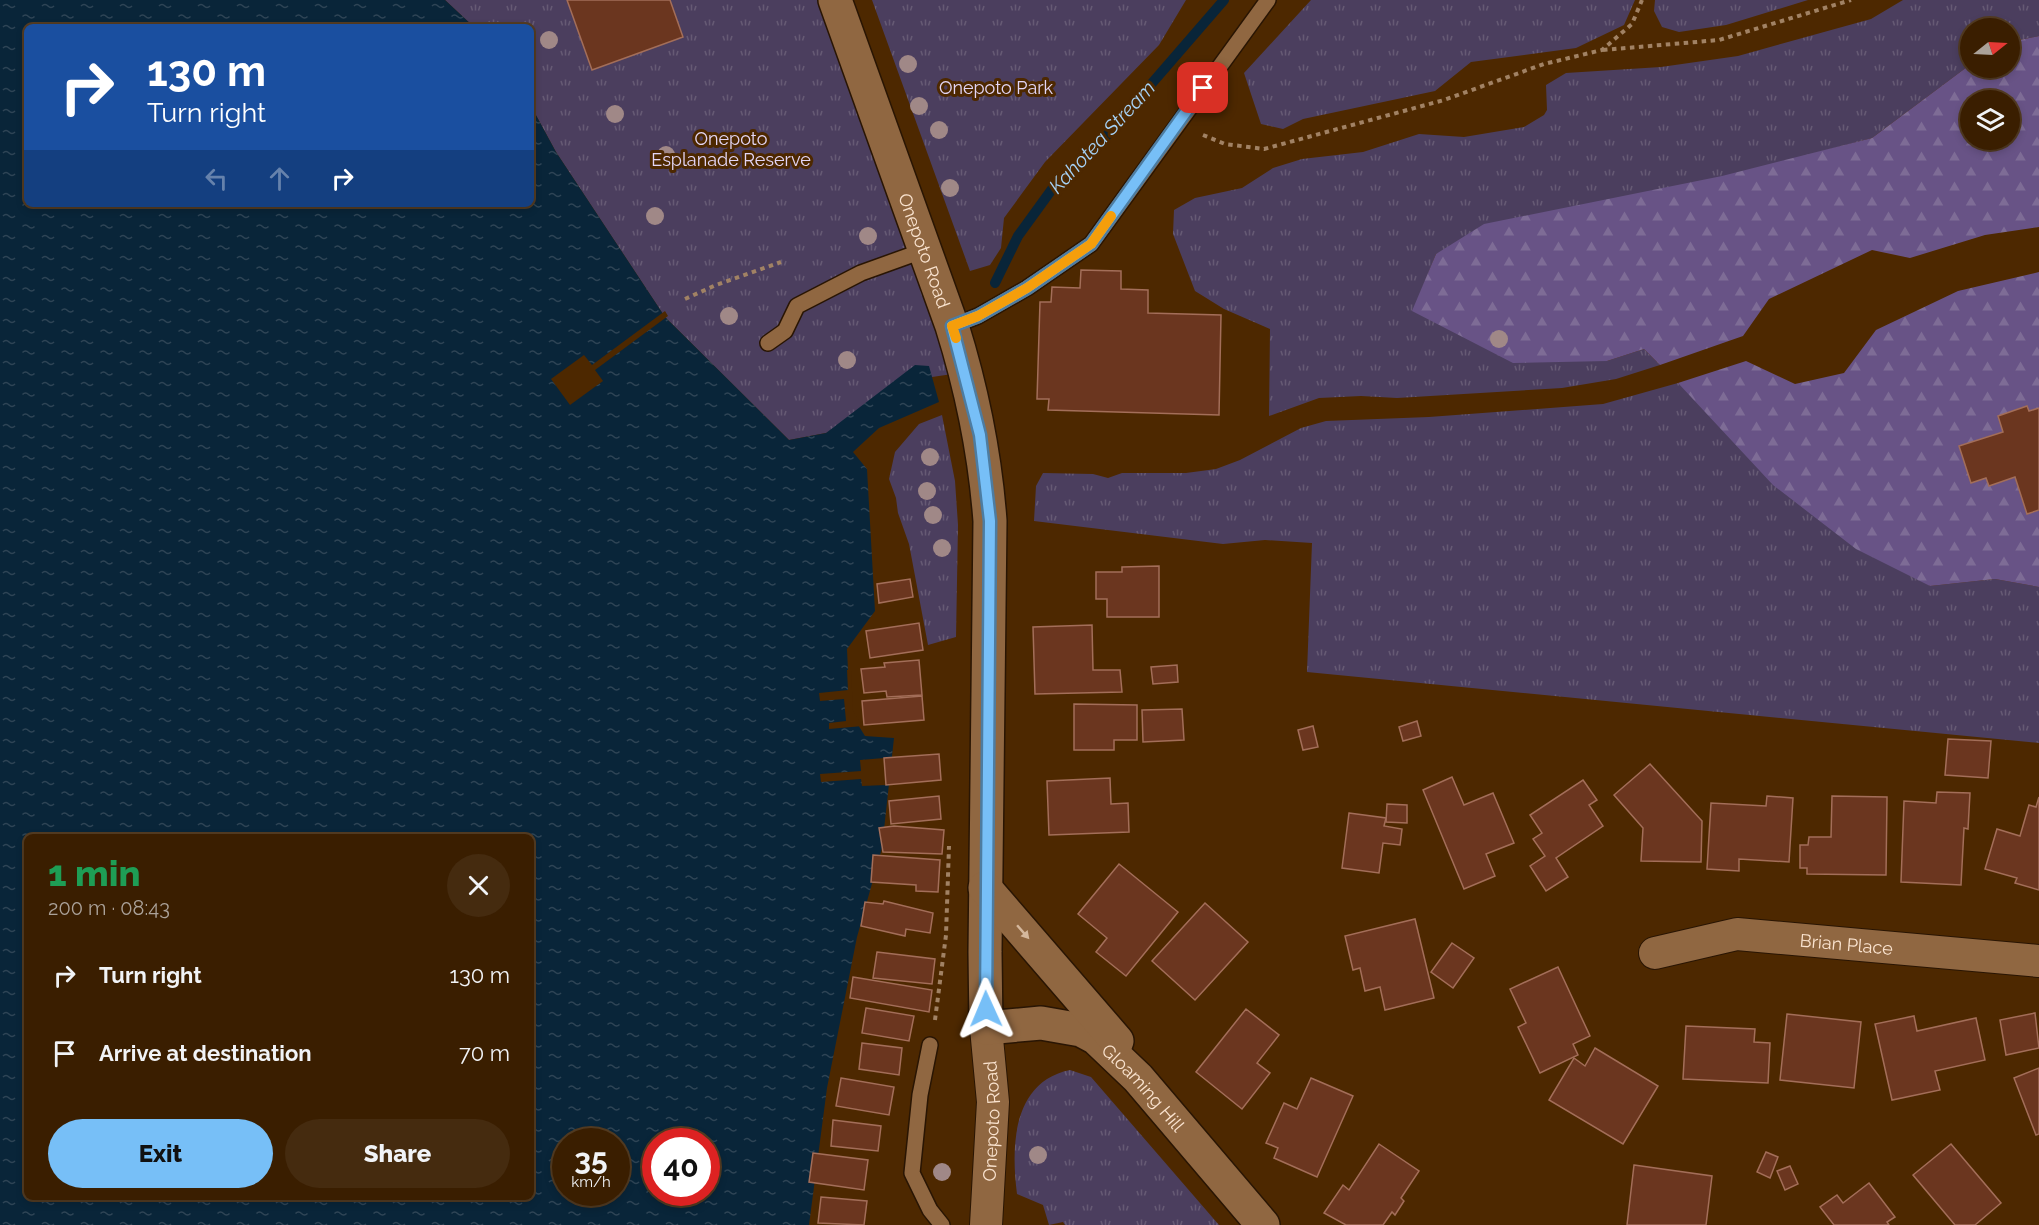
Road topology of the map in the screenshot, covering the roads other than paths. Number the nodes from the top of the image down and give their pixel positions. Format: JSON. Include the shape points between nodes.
{"nodes":[{"id":1,"x":835,"y":0,"type":"edge"},
{"id":2,"x":1268,"y":0,"type":"edge"},
{"id":3,"x":925,"y":250,"type":"junction"},
{"id":4,"x":952,"y":326,"type":"junction"},
{"id":5,"x":768,"y":343,"type":"dead end"},
{"id":6,"x":985,"y":888,"type":"junction"},
{"id":7,"x":1655,"y":953,"type":"dead end"},
{"id":8,"x":2039,"y":961,"type":"edge"},
{"id":9,"x":987,"y":1028,"type":"junction"},
{"id":10,"x":930,"y":1045,"type":"road end"},
{"id":11,"x":1138,"y":1078,"type":"junction"},
{"id":12,"x":942,"y":1225,"type":"edge"},
{"id":13,"x":986,"y":1225,"type":"edge"},
{"id":14,"x":1263,"y":1225,"type":"edge"}],
"edges":[{"from":1,"to":3,"type":"street","name":"Onepoto Road"},
{"from":2,"to":4,"type":"lane","via":[[1091,244],[1027,288]]},
{"from":3,"to":4,"type":"street","name":"Onepoto Road"},
{"from":3,"to":5,"type":"lane","via":[[861,273],[797,306],[785,331]]},
{"from":4,"to":6,"type":"street","name":"Onepoto Road","via":[[980,435],[990,521]]},
{"from":6,"to":9,"type":"street","name":"Onepoto Road"},
{"from":6,"to":11,"type":"street","one_way":true,"via":[[1127,1052]]},
{"from":7,"to":8,"type":"street","name":"Brian Place","via":[[1737,934]]},
{"from":9,"to":11,"type":"street","name":"Gloaming Hill","via":[[1041,1023],[1081,1030],[1096,1038]]},
{"from":9,"to":13,"type":"street","name":"Onepoto Road","via":[[993,1102]]},
{"from":10,"to":12,"type":"lane","via":[[912,1173]]},
{"from":11,"to":14,"type":"street","name":"Gloaming Hill"}]}
